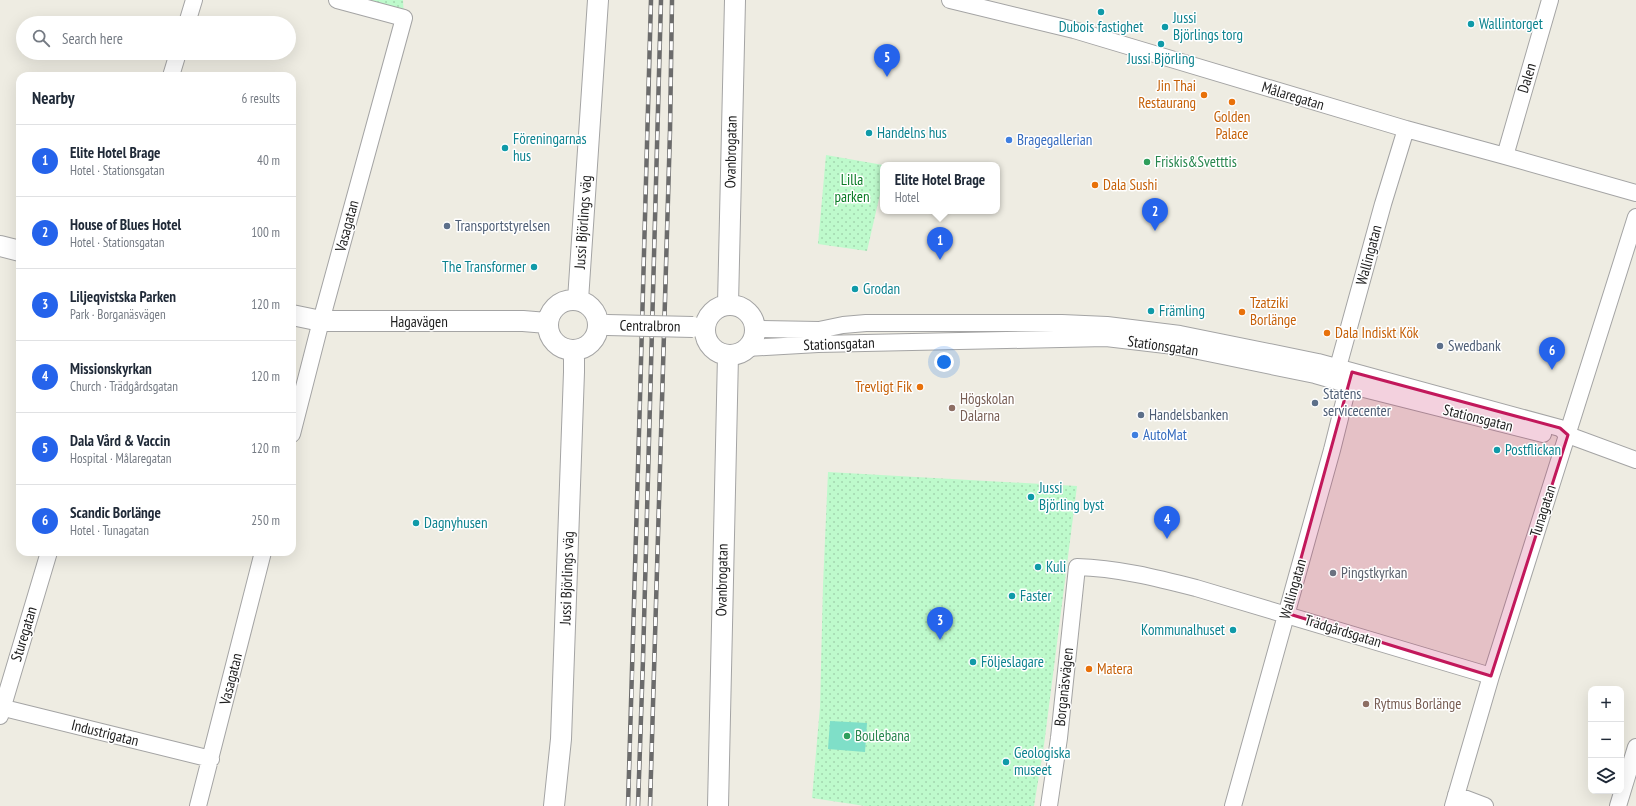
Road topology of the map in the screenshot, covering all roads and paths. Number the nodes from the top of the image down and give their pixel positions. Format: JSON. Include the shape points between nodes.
{"nodes":[{"id":1,"x":194,"y":0,"type":"edge"},
{"id":2,"x":336,"y":0,"type":"edge"},
{"id":3,"x":598,"y":0,"type":"edge"},
{"id":4,"x":735,"y":0,"type":"edge"},
{"id":5,"x":950,"y":0,"type":"edge"},
{"id":6,"x":1550,"y":0,"type":"edge"},
{"id":7,"x":189,"y":16,"type":"edge"},
{"id":8,"x":176,"y":60,"type":"edge"},
{"id":9,"x":172,"y":72,"type":"edge"},
{"id":10,"x":1406,"y":129,"type":"junction"},
{"id":11,"x":1505,"y":156,"type":"junction"},
{"id":12,"x":1636,"y":193,"type":"edge"},
{"id":13,"x":1636,"y":217,"type":"edge"},
{"id":14,"x":0,"y":246,"type":"edge"},
{"id":15,"x":16,"y":250,"type":"edge"},
{"id":16,"x":578,"y":300,"type":"junction"},
{"id":17,"x":728,"y":304,"type":"junction"},
{"id":18,"x":296,"y":316,"type":"edge"},
{"id":19,"x":321,"y":321,"type":"junction"},
{"id":20,"x":547,"y":323,"type":"junction"},
{"id":21,"x":602,"y":325,"type":"junction"},
{"id":22,"x":699,"y":327,"type":"junction"},
{"id":23,"x":755,"y":329,"type":"junction"},
{"id":24,"x":747,"y":348,"type":"junction"},
{"id":25,"x":574,"y":350,"type":"junction"},
{"id":26,"x":728,"y":355,"type":"junction"},
{"id":27,"x":1343,"y":376,"type":"junction"},
{"id":28,"x":296,"y":418,"type":"edge"},
{"id":29,"x":1568,"y":435,"type":"junction"},
{"id":30,"x":1636,"y":460,"type":"edge"},
{"id":31,"x":48,"y":556,"type":"edge"},
{"id":32,"x":262,"y":556,"type":"edge"},
{"id":33,"x":1077,"y":567,"type":"joint"},
{"id":34,"x":1286,"y":614,"type":"junction"},
{"id":35,"x":1491,"y":676,"type":"junction"},
{"id":36,"x":1,"y":710,"type":"edge"},
{"id":37,"x":1636,"y":747,"type":"edge"},
{"id":38,"x":210,"y":759,"type":"junction"},
{"id":39,"x":1455,"y":800,"type":"edge"},
{"id":40,"x":198,"y":806,"type":"edge"},
{"id":41,"x":554,"y":806,"type":"edge"},
{"id":42,"x":718,"y":806,"type":"edge"},
{"id":43,"x":1049,"y":806,"type":"edge"},
{"id":44,"x":1233,"y":806,"type":"edge"},
{"id":45,"x":1485,"y":806,"type":"edge"},
{"id":46,"x":1618,"y":806,"type":"edge"}],
"edges":[{"from":1,"to":7,"type":"street"},
{"from":2,"to":19,"type":"street","name":"Vasagatan","via":[[404,18]]},
{"from":3,"to":16,"type":"street","name":"Jussi Björlings väg"},
{"from":4,"to":17,"type":"street","name":"Ovanbrogatan"},
{"from":5,"to":10,"type":"street","name":"Målaregatan","via":[[1074,30]]},
{"from":6,"to":11,"type":"street","name":"Dalen"},
{"from":8,"to":9,"type":"street"},
{"from":10,"to":11,"type":"street","name":"Målaregatan"},
{"from":10,"to":27,"type":"street","name":"Wallingatan","via":[[1383,204]]},
{"from":11,"to":12,"type":"street","name":"Målaregatan"},
{"from":13,"to":29,"type":"street","name":"Tunagatan"},
{"from":14,"to":15,"type":"street"},
{"from":16,"to":20,"type":"street","via":[[569,300],[558,305]]},
{"from":16,"to":21,"type":"street","via":[[592,309]]},
{"from":17,"to":22,"type":"street","via":[[712,312]]},
{"from":17,"to":23,"type":"street","via":[[743,308],[750,314]]},
{"from":18,"to":19,"type":"street","name":"Hagavägen"},
{"from":19,"to":20,"type":"street","name":"Hagavägen"},
{"from":19,"to":28,"type":"street","name":"Vasagatan"},
{"from":20,"to":25,"type":"street","via":[[548,332],[558,346],[565,350]]},
{"from":21,"to":22,"type":"street","name":"Centralbron","bridge":true},
{"from":21,"to":25,"type":"street","via":[[588,345]]},
{"from":22,"to":26,"type":"street","via":[[713,349]]},
{"from":23,"to":24,"type":"street"},
{"from":23,"to":27,"type":"street","name":"Stationsgatan","via":[[819,330],[843,325],[882,323],[1107,325],[1180,334],[1318,362]]},
{"from":24,"to":26,"type":"street"},
{"from":24,"to":27,"type":"street","name":"Stationsgatan","via":[[818,344],[1106,338],[1174,346],[1315,375]]},
{"from":25,"to":41,"type":"street","name":"Jussi Björlings väg","via":[[561,739]]},
{"from":26,"to":42,"type":"street","name":"Ovanbrogatan"},
{"from":27,"to":29,"type":"street","name":"Stationsgatan","via":[[1556,438]]},
{"from":27,"to":34,"type":"street","name":"Wallingatan","via":[[1332,450]]},
{"from":29,"to":30,"type":"street","name":"Stationsgatan"},
{"from":29,"to":35,"type":"street","name":"Tunagatan"},
{"from":31,"to":36,"type":"street","name":"Sturegatan"},
{"from":32,"to":38,"type":"street","name":"Vasagatan"},
{"from":33,"to":34,"type":"street","name":"Trädgårdsgatan","via":[[1099,568],[1163,579]]},
{"from":33,"to":43,"type":"street","name":"Borganäsvägen","via":[[1059,738]]},
{"from":34,"to":35,"type":"street","name":"Trädgårdsgatan"},
{"from":34,"to":44,"type":"street","name":"Wallingatan"},
{"from":35,"to":39,"type":"street","name":"Tunagatan"},
{"from":36,"to":38,"type":"street","name":"Industrigatan"},
{"from":37,"to":46,"type":"street"},
{"from":38,"to":40,"type":"street","name":"Vasagatan"},
{"from":39,"to":45,"type":"street"}]}
